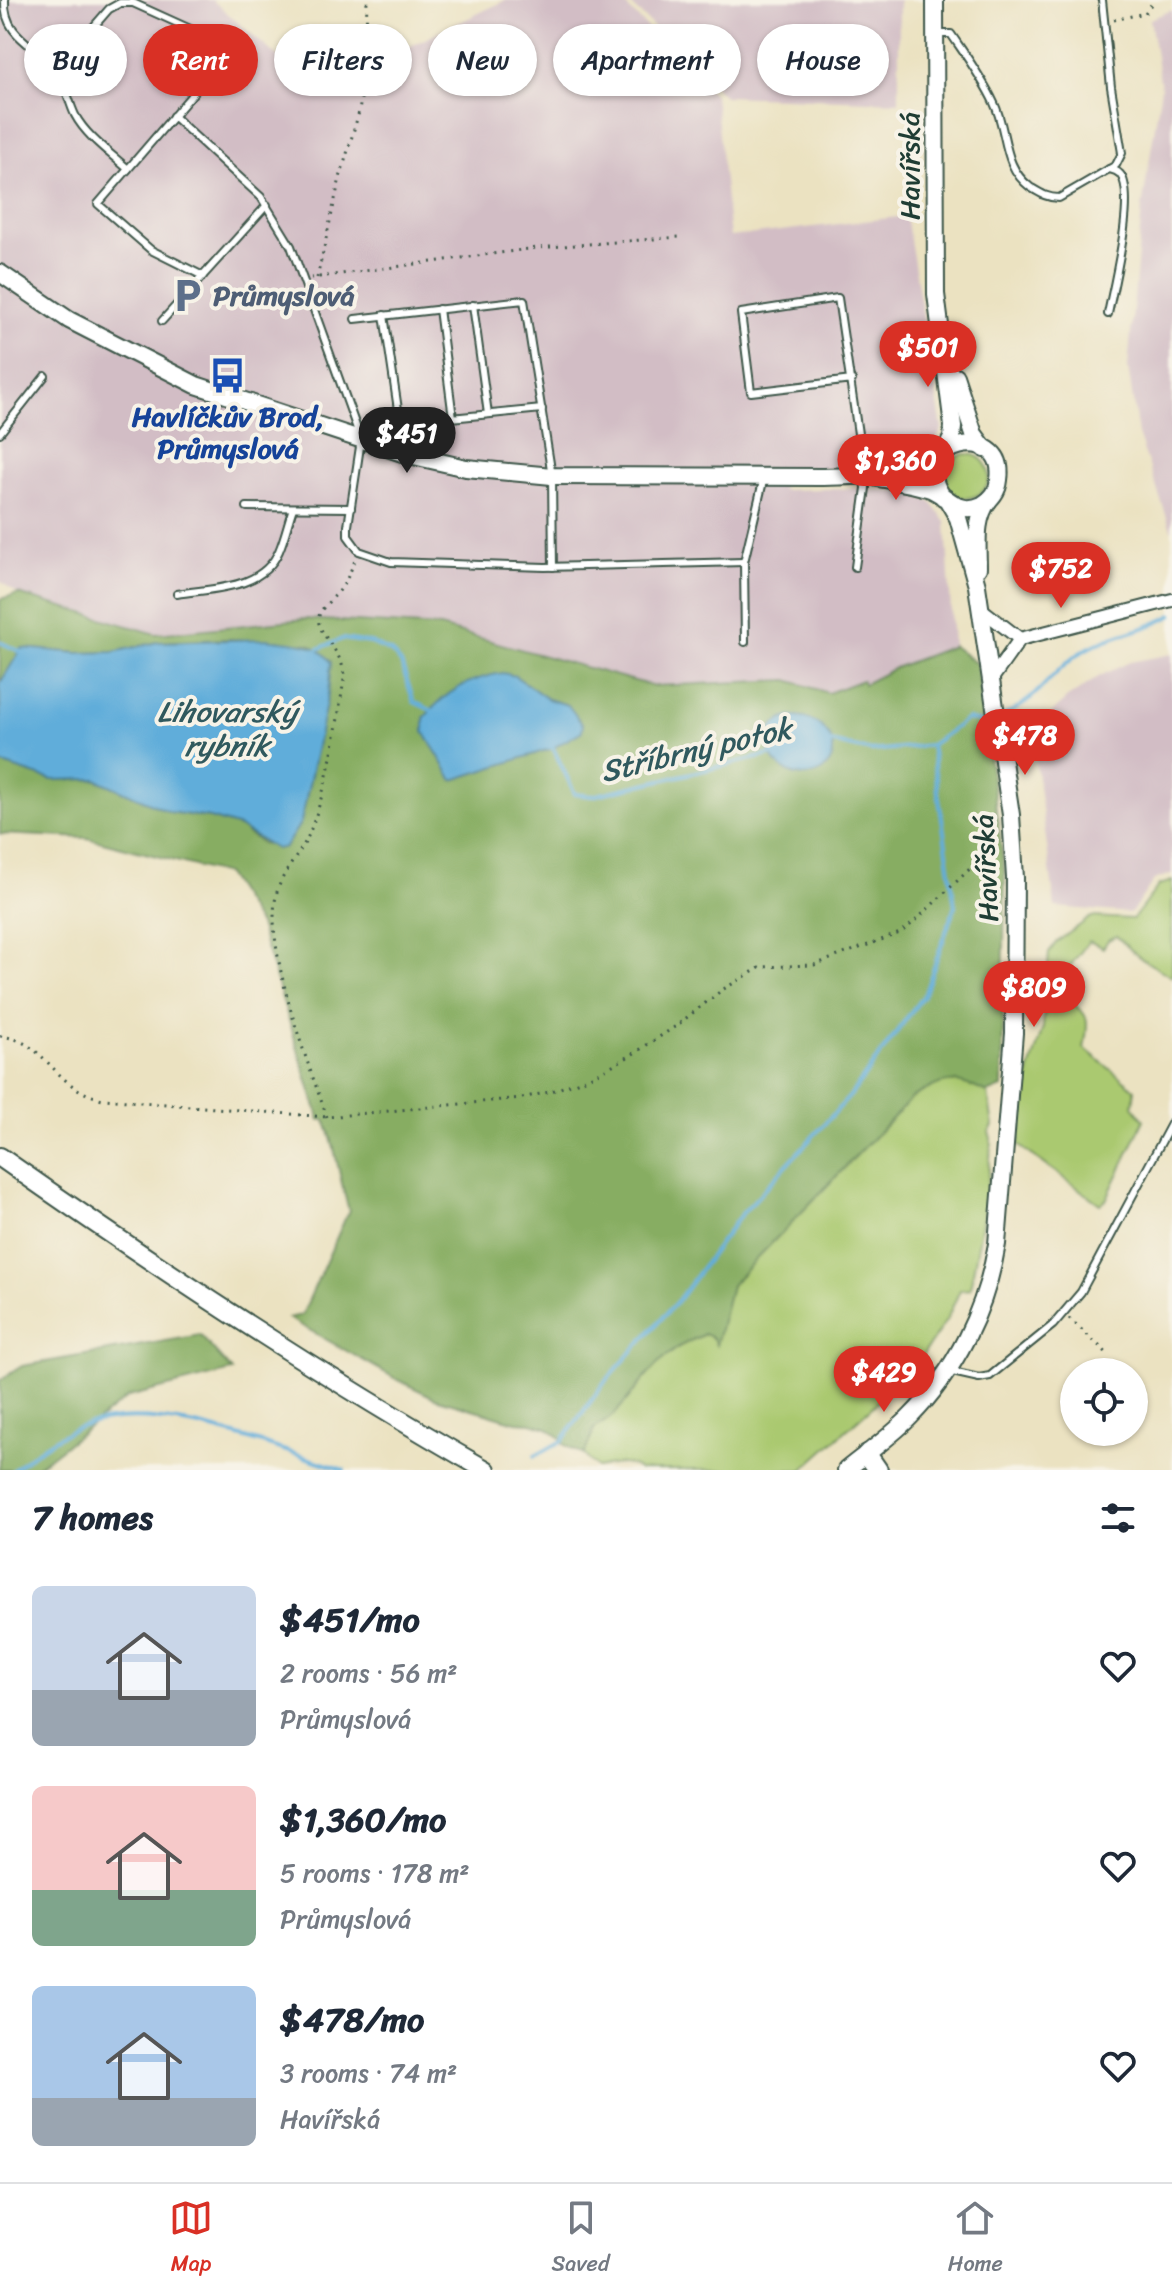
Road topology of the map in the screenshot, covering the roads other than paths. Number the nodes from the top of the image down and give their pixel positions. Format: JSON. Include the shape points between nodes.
{"nodes":[{"id":1,"x":5,"y":0,"type":"edge"},
{"id":2,"x":935,"y":0,"type":"edge"},
{"id":3,"x":1102,"y":0,"type":"edge"},
{"id":4,"x":96,"y":24,"type":"edge"},
{"id":5,"x":935,"y":34,"type":"junction"},
{"id":6,"x":24,"y":42,"type":"edge"},
{"id":7,"x":67,"y":96,"type":"edge"},
{"id":8,"x":173,"y":116,"type":"junction"},
{"id":9,"x":128,"y":169,"type":"junction"},
{"id":10,"x":1109,"y":169,"type":"junction"},
{"id":11,"x":267,"y":205,"type":"junction"},
{"id":12,"x":0,"y":273,"type":"edge"},
{"id":13,"x":203,"y":276,"type":"junction"},
{"id":14,"x":473,"y":305,"type":"junction"},
{"id":15,"x":439,"y":309,"type":"junction"},
{"id":16,"x":1108,"y":314,"type":"dead end"},
{"id":17,"x":384,"y":315,"type":"junction"},
{"id":18,"x":355,"y":319,"type":"dead end"},
{"id":19,"x":162,"y":321,"type":"dead end"},
{"id":20,"x":941,"y":332,"type":"junction"},
{"id":21,"x":45,"y":376,"type":"dead end"},
{"id":22,"x":852,"y":380,"type":"junction"},
{"id":23,"x":542,"y":409,"type":"junction"},
{"id":24,"x":488,"y":414,"type":"junction"},
{"id":25,"x":453,"y":418,"type":"junction"},
{"id":26,"x":0,"y":433,"type":"edge"},
{"id":27,"x":361,"y":440,"type":"junction"},
{"id":28,"x":985,"y":449,"type":"junction"},
{"id":29,"x":943,"y":454,"type":"junction"},
{"id":30,"x":865,"y":475,"type":"junction"},
{"id":31,"x":552,"y":476,"type":"junction"},
{"id":32,"x":764,"y":477,"type":"junction"},
{"id":33,"x":945,"y":499,"type":"junction"},
{"id":34,"x":989,"y":500,"type":"junction"},
{"id":35,"x":247,"y":507,"type":"dead end"},
{"id":36,"x":293,"y":508,"type":"junction"},
{"id":37,"x":351,"y":508,"type":"junction"},
{"id":38,"x":744,"y":562,"type":"junction"},
{"id":39,"x":553,"y":567,"type":"junction"},
{"id":40,"x":855,"y":567,"type":"dead end"},
{"id":41,"x":977,"y":586,"type":"junction"},
{"id":42,"x":177,"y":594,"type":"dead end"},
{"id":43,"x":1172,"y":600,"type":"edge"},
{"id":44,"x":981,"y":609,"type":"junction"},
{"id":45,"x":1020,"y":639,"type":"junction"},
{"id":46,"x":745,"y":642,"type":"dead end"},
{"id":47,"x":991,"y":680,"type":"junction"},
{"id":48,"x":1172,"y":1122,"type":"edge"},
{"id":49,"x":0,"y":1157,"type":"edge"},
{"id":50,"x":945,"y":1374,"type":"junction"},
{"id":51,"x":867,"y":1454,"type":"junction"},
{"id":52,"x":486,"y":1470,"type":"edge"},
{"id":53,"x":846,"y":1470,"type":"edge"},
{"id":54,"x":878,"y":1470,"type":"edge"}],
"edges":[{"from":1,"to":6,"type":"lane","via":[[8,23]]},
{"from":2,"to":5,"type":"street","name":"Havířská"},
{"from":3,"to":10,"type":"lane","via":[[1122,153]]},
{"from":4,"to":8,"type":"lane","via":[[109,9],[133,3],[197,32],[217,52],[220,62]]},
{"from":5,"to":10,"type":"lane","via":[[951,34],[987,91],[999,115],[1007,155],[1022,181],[1059,198]]},
{"from":5,"to":20,"type":"street","name":"Havířská","via":[[935,267]]},
{"from":7,"to":9,"type":"lane","via":[[76,118]]},
{"from":8,"to":9,"type":"lane"},
{"from":8,"to":11,"type":"lane"},
{"from":9,"to":13,"type":"lane","via":[[98,204],[151,250]]},
{"from":10,"to":16,"type":"lane","via":[[1122,175],[1126,192]]},
{"from":11,"to":13,"type":"lane"},
{"from":11,"to":27,"type":"lane","via":[[285,233]]},
{"from":12,"to":27,"type":"street","via":[[69,320],[196,385]]},
{"from":13,"to":19,"type":"lane"},
{"from":14,"to":15,"type":"lane"},
{"from":14,"to":23,"type":"lane","via":[[524,300]]},
{"from":14,"to":24,"type":"lane"},
{"from":15,"to":17,"type":"lane"},
{"from":15,"to":25,"type":"lane"},
{"from":17,"to":18,"type":"lane"},
{"from":17,"to":25,"type":"lane","via":[[400,423]]},
{"from":20,"to":28,"type":"street","name":"Havířská","via":[[967,417]]},
{"from":20,"to":29,"type":"street","name":"Havířská","via":[[953,426]]},
{"from":21,"to":26,"type":"lane"},
{"from":22,"to":22,"type":"lane","via":[[838,298],[741,313],[751,392]]},
{"from":22,"to":30,"type":"lane"},
{"from":23,"to":24,"type":"lane"},
{"from":23,"to":31,"type":"lane"},
{"from":24,"to":25,"type":"lane"},
{"from":27,"to":31,"type":"street","via":[[466,468]]},
{"from":27,"to":37,"type":"lane"},
{"from":28,"to":29,"type":"street","via":[[964,443]]},
{"from":28,"to":34,"type":"street","name":"Havířská","via":[[1000,474]]},
{"from":29,"to":30,"type":"street","via":[[925,466]]},
{"from":29,"to":33,"type":"street","name":"Havířská","via":[[935,478]]},
{"from":30,"to":32,"type":"street"},
{"from":30,"to":33,"type":"street","via":[[928,488]]},
{"from":30,"to":40,"type":"lane"},
{"from":31,"to":32,"type":"street"},
{"from":31,"to":39,"type":"lane"},
{"from":32,"to":38,"type":"lane"},
{"from":33,"to":34,"type":"street","via":[[968,508]]},
{"from":33,"to":41,"type":"street","name":"Havířská","via":[[958,518]]},
{"from":34,"to":41,"type":"street","name":"Havířská","via":[[978,522]]},
{"from":35,"to":36,"type":"lane"},
{"from":36,"to":37,"type":"lane"},
{"from":36,"to":42,"type":"lane","via":[[280,550],[260,575],[241,584]]},
{"from":37,"to":39,"type":"lane","via":[[348,536],[359,551],[391,562]]},
{"from":38,"to":39,"type":"lane"},
{"from":38,"to":46,"type":"lane"},
{"from":41,"to":44,"type":"street","name":"Havířská"},
{"from":43,"to":45,"type":"street"},
{"from":44,"to":45,"type":"street"},
{"from":44,"to":47,"type":"street","name":"Havířská"},
{"from":45,"to":47,"type":"street"},
{"from":47,"to":50,"type":"street","name":"Havířská","via":[[1015,878],[1014,1033],[991,1277]]},
{"from":48,"to":50,"type":"lane","via":[[1081,1292],[1053,1325],[990,1376]]},
{"from":49,"to":52,"type":"main road","via":[[213,1302]]},
{"from":50,"to":51,"type":"street","name":"Havířská","via":[[908,1419]]},
{"from":51,"to":53,"type":"street","name":"Havířská"},
{"from":51,"to":54,"type":"main road"}]}
